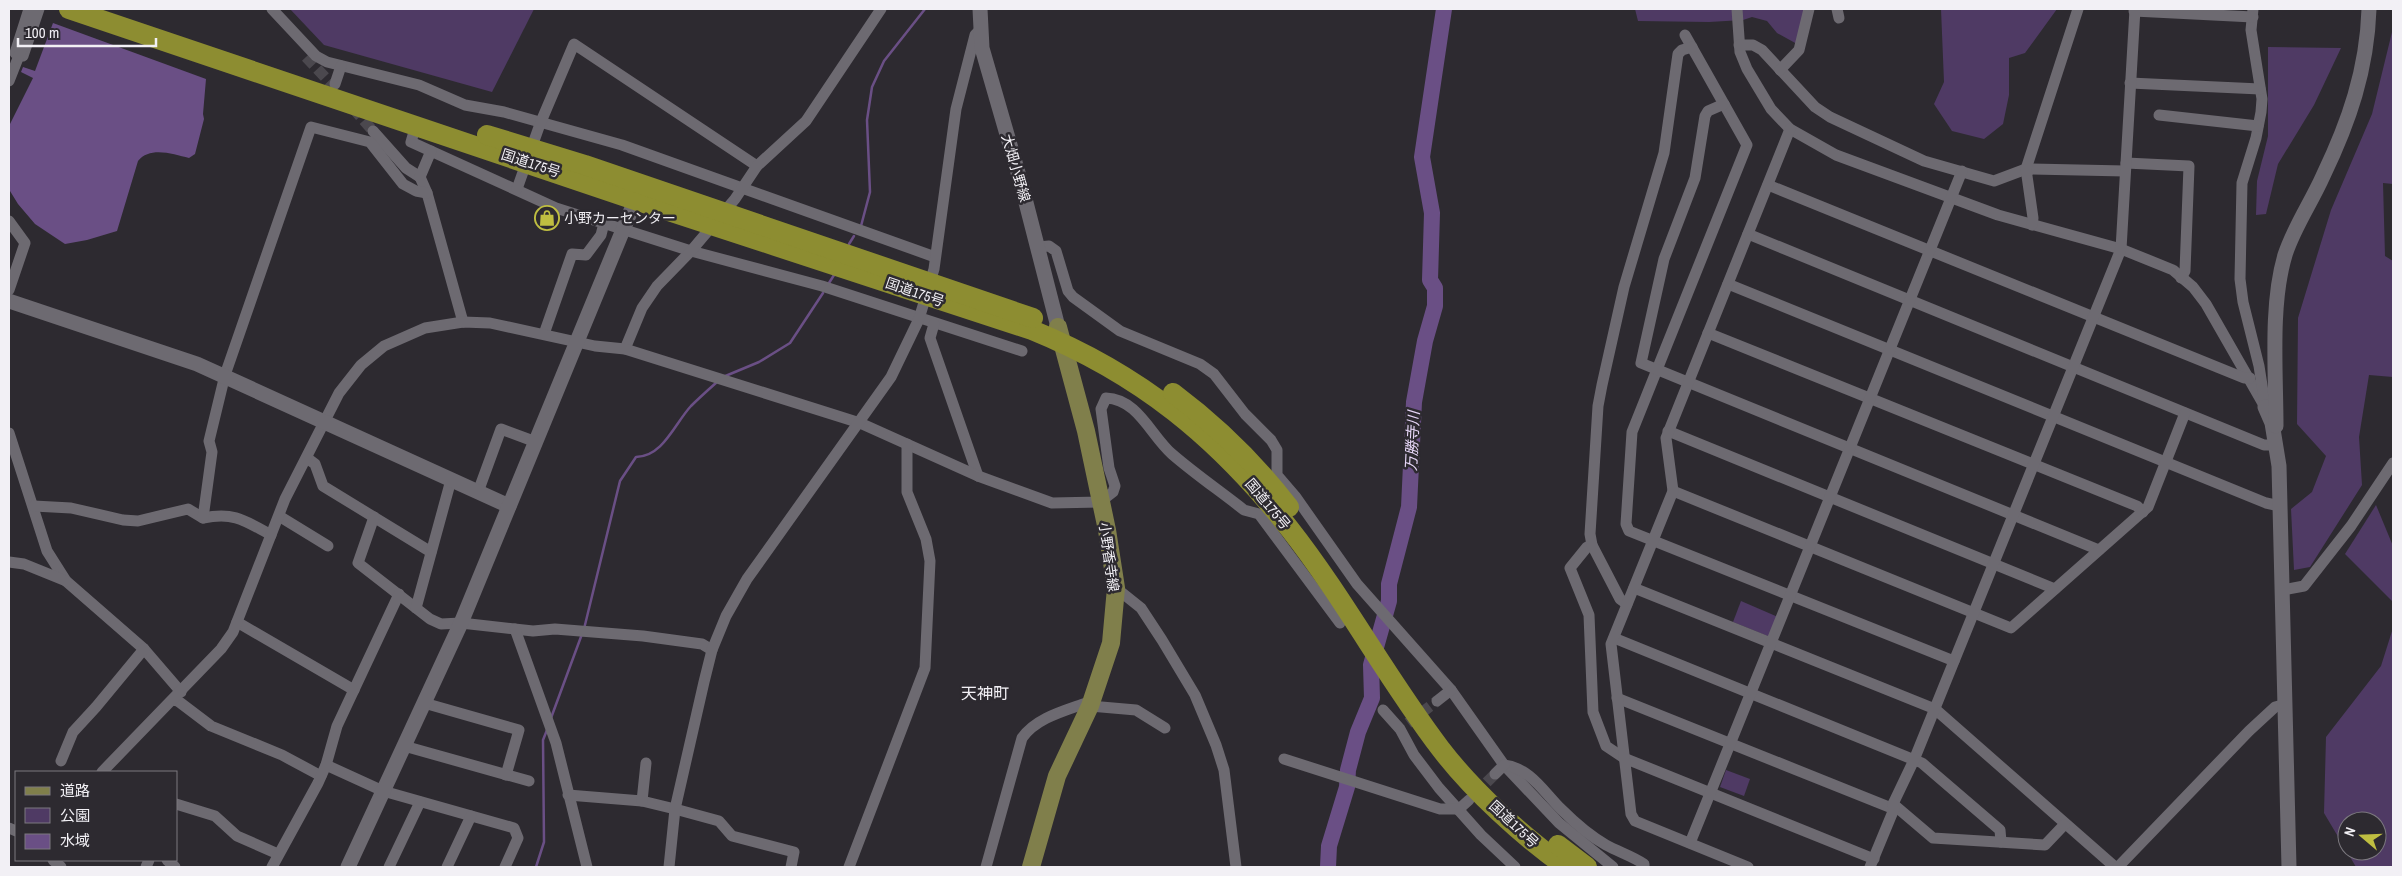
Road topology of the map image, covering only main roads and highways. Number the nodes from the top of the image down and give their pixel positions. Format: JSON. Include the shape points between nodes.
{"nodes":[{"id":1,"x":69,"y":9,"type":"edge"},
{"id":2,"x":111,"y":9,"type":"edge"},
{"id":3,"x":638,"y":192,"type":"junction"},
{"id":4,"x":1059,"y":334,"type":"junction"},
{"id":5,"x":1391,"y":666,"type":"junction"},
{"id":6,"x":1031,"y":867,"type":"edge"},
{"id":7,"x":1566,"y":867,"type":"edge"},
{"id":8,"x":1587,"y":867,"type":"edge"}],
"edges":[{"from":1,"to":3,"type":"highway","name":"国道175号","via":[[416,125]]},
{"from":2,"to":3,"type":"highway","name":"国道175号","via":[[338,75]]},
{"from":3,"to":4,"type":"highway","name":"国道175号"},
{"from":4,"to":5,"type":"highway","name":"国道175号","via":[[1133,365],[1208,419],[1336,572]]},
{"from":4,"to":6,"type":"main road","name":"小野香寺線","via":[[1086,431],[1116,588],[1111,643],[1090,706],[1057,776]]},
{"from":5,"to":7,"type":"highway","name":"国道175号","via":[[1441,749],[1518,828]]},
{"from":5,"to":8,"type":"highway","name":"国道175号","via":[[1513,808]]}]}
